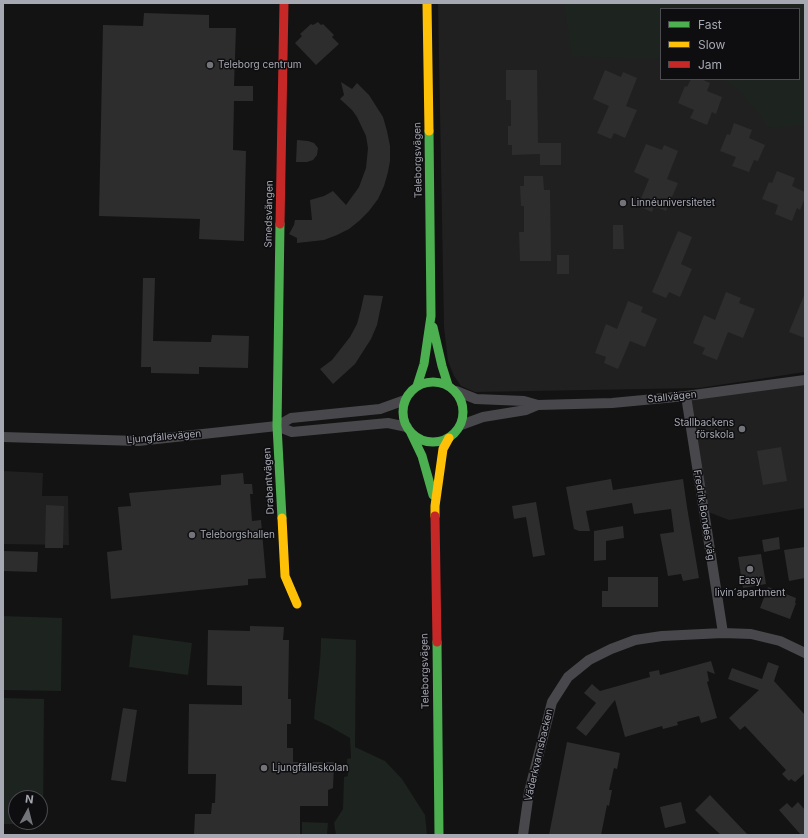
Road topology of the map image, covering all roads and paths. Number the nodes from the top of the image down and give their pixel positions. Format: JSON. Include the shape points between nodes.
{"nodes":[{"id":1,"x":284,"y":3,"type":"edge"},
{"id":2,"x":427,"y":3,"type":"edge"},
{"id":3,"x":431,"y":316,"type":"junction"},
{"id":4,"x":805,"y":380,"type":"edge"},
{"id":5,"x":417,"y":386,"type":"junction"},
{"id":6,"x":452,"y":388,"type":"junction"},
{"id":7,"x":686,"y":396,"type":"junction"},
{"id":8,"x":405,"y":400,"type":"junction"},
{"id":9,"x":538,"y":405,"type":"junction"},
{"id":10,"x":461,"y":425,"type":"junction"},
{"id":11,"x":277,"y":426,"type":"junction"},
{"id":12,"x":409,"y":430,"type":"junction"},
{"id":13,"x":3,"y":437,"type":"edge"},
{"id":14,"x":449,"y":438,"type":"junction"},
{"id":15,"x":435,"y":506,"type":"junction"},
{"id":16,"x":297,"y":604,"type":"dead end"},
{"id":17,"x":723,"y":633,"type":"junction"},
{"id":18,"x":805,"y":652,"type":"edge"},
{"id":19,"x":439,"y":835,"type":"edge"},
{"id":20,"x":523,"y":835,"type":"edge"}],
"edges":[{"from":1,"to":11,"type":"main road","name":"Smedsvängen"},
{"from":2,"to":3,"type":"main road","name":"Teleborgsvägen"},
{"from":3,"to":5,"type":"main road","name":"Teleborgsvägen","via":[[424,364]]},
{"from":3,"to":6,"type":"main road","name":"Teleborgsvägen","via":[[442,366]]},
{"from":4,"to":7,"type":"street","name":"Stallvägen"},
{"from":5,"to":6,"type":"main road","via":[[430,381],[440,382]]},
{"from":5,"to":8,"type":"main road"},
{"from":6,"to":9,"type":"street","name":"Stallvägen","via":[[476,399]]},
{"from":6,"to":10,"type":"main road","via":[[461,399],[464,408]]},
{"from":7,"to":9,"type":"street","name":"Stallvägen","via":[[612,403]]},
{"from":7,"to":17,"type":"street","name":"Fredrik Bondes väg"},
{"from":8,"to":11,"type":"street","name":"Ljungfällevägen","via":[[380,409],[291,418]]},
{"from":8,"to":12,"type":"main road","via":[[403,415]]},
{"from":9,"to":10,"type":"street","name":"Stallvägen","via":[[526,410],[483,417]]},
{"from":10,"to":14,"type":"main road"},
{"from":11,"to":12,"type":"street","name":"Ljungfällevägen","via":[[292,432],[388,423]]},
{"from":11,"to":13,"type":"street","name":"Ljungfällevägen","via":[[138,441]]},
{"from":11,"to":16,"type":"main road","name":"Drabantvägen","via":[[285,576]]},
{"from":12,"to":14,"type":"main road","via":[[428,442]]},
{"from":12,"to":15,"type":"main road","name":"Teleborgsvägen","via":[[420,447]]},
{"from":14,"to":15,"type":"main road","name":"Teleborgsvägen","via":[[443,449]]},
{"from":15,"to":19,"type":"main road","name":"Teleborgsvägen"},
{"from":17,"to":18,"type":"street","name":"Väderkvarnsbacken","via":[[751,634],[780,641]]},
{"from":17,"to":20,"type":"street","name":"Väderkvarnsbacken","via":[[635,640],[589,660],[568,677],[552,702],[529,792]]}]}
